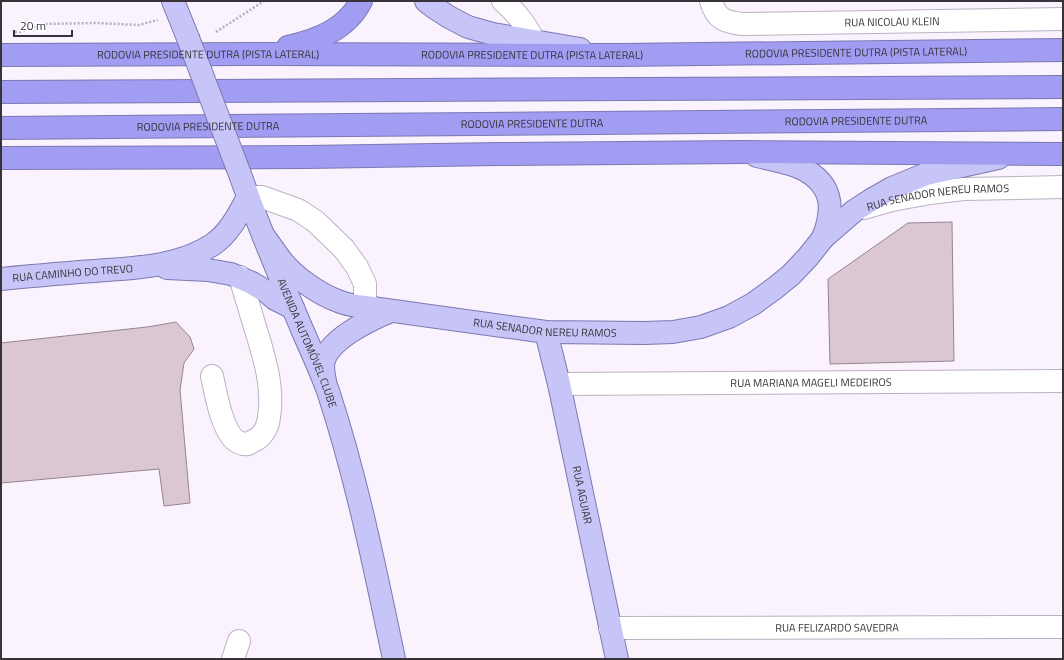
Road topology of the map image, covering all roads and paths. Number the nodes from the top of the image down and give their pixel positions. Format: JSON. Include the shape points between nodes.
{"nodes":[{"id":1,"x":264,"y":1,"type":"edge"},
{"id":2,"x":360,"y":1,"type":"edge"},
{"id":3,"x":426,"y":1,"type":"edge"},
{"id":4,"x":503,"y":1,"type":"edge"},
{"id":5,"x":169,"y":10,"type":"edge"},
{"id":6,"x":716,"y":10,"type":"edge"},
{"id":7,"x":1063,"y":19,"type":"edge"},
{"id":8,"x":14,"y":32,"type":"dead end"},
{"id":9,"x":218,"y":32,"type":"dead end"},
{"id":10,"x":534,"y":41,"type":"junction"},
{"id":11,"x":1063,"y":50,"type":"edge"},
{"id":12,"x":4,"y":54,"type":"edge"},
{"id":13,"x":257,"y":54,"type":"junction"},
{"id":14,"x":620,"y":55,"type":"junction"},
{"id":15,"x":1063,"y":87,"type":"edge"},
{"id":16,"x":1,"y":92,"type":"edge"},
{"id":17,"x":1063,"y":119,"type":"edge"},
{"id":18,"x":1,"y":128,"type":"edge"},
{"id":19,"x":742,"y":152,"type":"junction"},
{"id":20,"x":1014,"y":154,"type":"junction"},
{"id":21,"x":1063,"y":154,"type":"edge"},
{"id":22,"x":1,"y":158,"type":"edge"},
{"id":23,"x":244,"y":187,"type":"junction"},
{"id":24,"x":1063,"y":187,"type":"edge"},
{"id":25,"x":854,"y":211,"type":"junction"},
{"id":26,"x":263,"y":235,"type":"junction"},
{"id":27,"x":823,"y":238,"type":"junction"},
{"id":28,"x":144,"y":267,"type":"junction"},
{"id":29,"x":240,"y":277,"type":"junction"},
{"id":30,"x":1,"y":279,"type":"edge"},
{"id":31,"x":293,"y":308,"type":"junction"},
{"id":32,"x":366,"y":308,"type":"junction"},
{"id":33,"x":391,"y":311,"type":"junction"},
{"id":34,"x":546,"y":332,"type":"junction"},
{"id":35,"x":212,"y":376,"type":"dead end"},
{"id":36,"x":1063,"y":380,"type":"edge"},
{"id":37,"x":559,"y":384,"type":"junction"},
{"id":38,"x":327,"y":390,"type":"junction"},
{"id":39,"x":1063,"y":627,"type":"edge"},
{"id":40,"x":610,"y":628,"type":"junction"},
{"id":41,"x":394,"y":659,"type":"edge"},
{"id":42,"x":617,"y":659,"type":"edge"}],
"edges":[{"from":1,"to":9,"type":"path"},
{"from":2,"to":13,"type":"highway","via":[[348,20],[327,34],[315,40]]},
{"from":3,"to":10,"type":"main road","via":[[468,27]]},
{"from":4,"to":10,"type":"street","via":[[525,24]]},
{"from":5,"to":8,"type":"path","via":[[139,25],[43,24]]},
{"from":5,"to":23,"type":"main road","name":"AVENIDA AUTOMÓVEL CLUBE","bridge":true,"via":[[188,38]]},
{"from":6,"to":7,"type":"street","name":"RUA NICOLAU KLEIN","via":[[730,23],[742,24]]},
{"from":10,"to":14,"type":"main road"},
{"from":11,"to":14,"type":"highway","name":"RODOVIA PRESIDENTE DUTRA (PISTA LATERAL)"},
{"from":12,"to":13,"type":"highway","name":"RODOVIA PRESIDENTE DUTRA (PISTA LATERAL)"},
{"from":13,"to":14,"type":"highway","name":"RODOVIA PRESIDENTE DUTRA (PISTA LATERAL)"},
{"from":15,"to":16,"type":"highway"},
{"from":17,"to":18,"type":"highway","name":"RODOVIA PRESIDENTE DUTRA"},
{"from":19,"to":20,"type":"highway"},
{"from":19,"to":22,"type":"highway"},
{"from":19,"to":27,"type":"main road","name":"RUA SENADOR NEREU RAMOS","via":[[804,170],[824,186],[828,195],[830,215]]},
{"from":20,"to":21,"type":"highway"},
{"from":20,"to":25,"type":"main road","via":[[926,174],[892,188]]},
{"from":23,"to":26,"type":"main road","name":"AVENIDA AUTOMÓVEL CLUBE"},
{"from":23,"to":28,"type":"main road","name":"RUA CAMINHO DO TREVO","via":[[238,216],[223,236],[199,252],[179,260]]},
{"from":23,"to":32,"type":"street","via":[[262,197],[298,210],[315,221],[344,249],[357,267],[364,284]]},
{"from":24,"to":25,"type":"street","name":"RUA SENADOR NEREU RAMOS","via":[[956,189],[892,200]]},
{"from":25,"to":27,"type":"main road","name":"RUA SENADOR NEREU RAMOS"},
{"from":26,"to":31,"type":"main road","name":"AVENIDA AUTOMÓVEL CLUBE"},
{"from":26,"to":32,"type":"main road","name":"RUA SENADOR NEREU RAMOS","via":[[282,261],[311,287],[340,302]]},
{"from":27,"to":34,"type":"main road","name":"RUA SENADOR NEREU RAMOS","via":[[791,275],[752,304],[729,317],[701,326],[666,332]]},
{"from":28,"to":29,"type":"main road","name":"RUA CAMINHO DO TREVO","via":[[208,270]]},
{"from":28,"to":30,"type":"main road","name":"RUA CAMINHO DO TREVO"},
{"from":29,"to":31,"type":"main road","name":"RUA CAMINHO DO TREVO"},
{"from":29,"to":35,"type":"street","via":[[264,356],[270,390],[269,418],[264,433],[257,440],[248,444],[238,442],[230,435],[223,420]]},
{"from":31,"to":38,"type":"main road","name":"AVENIDA AUTOMÓVEL CLUBE"},
{"from":32,"to":33,"type":"main road","name":"RUA SENADOR NEREU RAMOS"},
{"from":33,"to":34,"type":"main road","name":"RUA SENADOR NEREU RAMOS"},
{"from":33,"to":38,"type":"main road","via":[[355,328],[329,351],[323,365]]},
{"from":34,"to":37,"type":"main road","name":"RUA AGUIAR"},
{"from":36,"to":37,"type":"street","name":"RUA MARIANA MAGELI MEDEIROS"},
{"from":37,"to":40,"type":"main road","name":"RUA AGUIAR"},
{"from":38,"to":41,"type":"main road","name":"AVENIDA AUTOMÓVEL CLUBE","via":[[350,461]]},
{"from":39,"to":40,"type":"street","name":"RUA FELIZARDO SAVEDRA"},
{"from":40,"to":42,"type":"main road","name":"RUA AGUIAR"}]}
